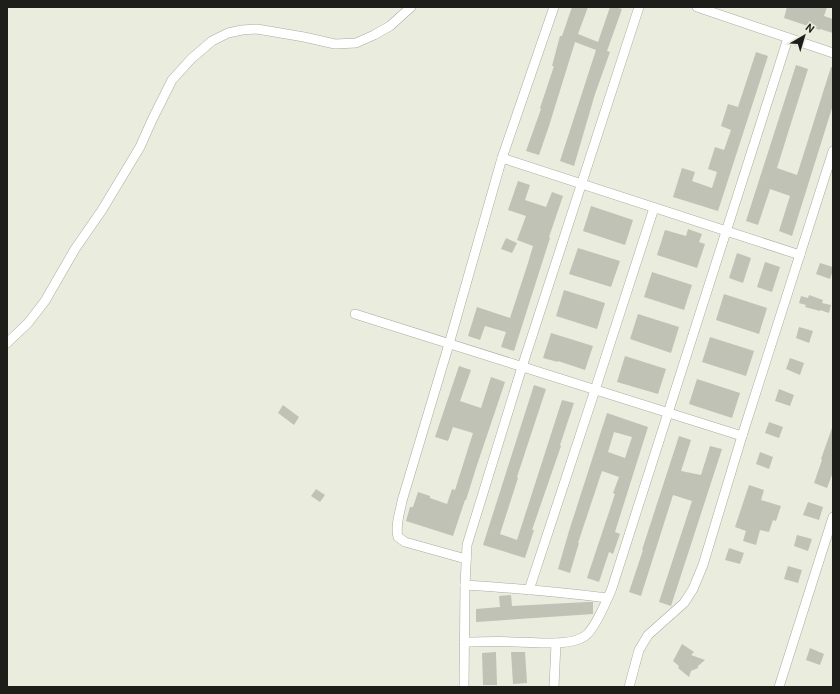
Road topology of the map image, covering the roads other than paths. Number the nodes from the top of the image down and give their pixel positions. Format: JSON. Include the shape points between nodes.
{"nodes":[{"id":1,"x":411,"y":7,"type":"edge"},
{"id":2,"x":554,"y":7,"type":"edge"},
{"id":3,"x":639,"y":7,"type":"edge"},
{"id":4,"x":697,"y":7,"type":"edge"},
{"id":5,"x":788,"y":38,"type":"junction"},
{"id":6,"x":833,"y":53,"type":"edge"},
{"id":7,"x":833,"y":151,"type":"edge"},
{"id":8,"x":502,"y":158,"type":"junction"},
{"id":9,"x":582,"y":184,"type":"junction"},
{"id":10,"x":654,"y":208,"type":"junction"},
{"id":11,"x":727,"y":231,"type":"junction"},
{"id":12,"x":800,"y":255,"type":"junction"},
{"id":13,"x":355,"y":314,"type":"dead end"},
{"id":14,"x":7,"y":343,"type":"edge"},
{"id":15,"x":450,"y":344,"type":"junction"},
{"id":16,"x":522,"y":367,"type":"junction"},
{"id":17,"x":595,"y":390,"type":"junction"},
{"id":18,"x":668,"y":413,"type":"junction"},
{"id":19,"x":742,"y":436,"type":"junction"},
{"id":20,"x":833,"y":517,"type":"edge"},
{"id":21,"x":466,"y":559,"type":"junction"},
{"id":22,"x":465,"y":585,"type":"junction"},
{"id":23,"x":529,"y":590,"type":"junction"},
{"id":24,"x":607,"y":598,"type":"junction"},
{"id":25,"x":464,"y":642,"type":"junction"},
{"id":26,"x":556,"y":643,"type":"junction"},
{"id":27,"x":464,"y":687,"type":"edge"},
{"id":28,"x":554,"y":687,"type":"edge"},
{"id":29,"x":629,"y":687,"type":"edge"},
{"id":30,"x":779,"y":687,"type":"edge"}],
"edges":[{"from":1,"to":14,"type":"street","via":[[390,26],[356,43],[334,44],[257,29],[228,33],[212,41],[172,80],[140,147],[45,301],[28,323]]},
{"from":2,"to":8,"type":"street"},
{"from":3,"to":9,"type":"street"},
{"from":4,"to":5,"type":"street"},
{"from":5,"to":6,"type":"street"},
{"from":5,"to":11,"type":"street"},
{"from":7,"to":12,"type":"street"},
{"from":8,"to":9,"type":"street"},
{"from":8,"to":15,"type":"street"},
{"from":9,"to":10,"type":"street"},
{"from":9,"to":16,"type":"street"},
{"from":10,"to":11,"type":"street"},
{"from":10,"to":17,"type":"street"},
{"from":11,"to":12,"type":"street"},
{"from":11,"to":18,"type":"street"},
{"from":12,"to":19,"type":"street"},
{"from":13,"to":15,"type":"street"},
{"from":15,"to":16,"type":"street"},
{"from":15,"to":21,"type":"street","via":[[402,501],[396,530],[398,537],[405,542]]},
{"from":16,"to":17,"type":"street"},
{"from":16,"to":21,"type":"street"},
{"from":17,"to":18,"type":"street"},
{"from":17,"to":23,"type":"street"},
{"from":18,"to":19,"type":"street"},
{"from":18,"to":24,"type":"street"},
{"from":19,"to":29,"type":"street","via":[[703,566],[693,589],[684,603],[648,634],[639,650]]},
{"from":20,"to":30,"type":"street"},
{"from":21,"to":22,"type":"street"},
{"from":22,"to":23,"type":"street"},
{"from":22,"to":25,"type":"street"},
{"from":23,"to":24,"type":"street"},
{"from":24,"to":26,"type":"street","via":[[586,635],[576,641]]},
{"from":25,"to":26,"type":"street"},
{"from":25,"to":27,"type":"street"},
{"from":26,"to":28,"type":"street"}]}
